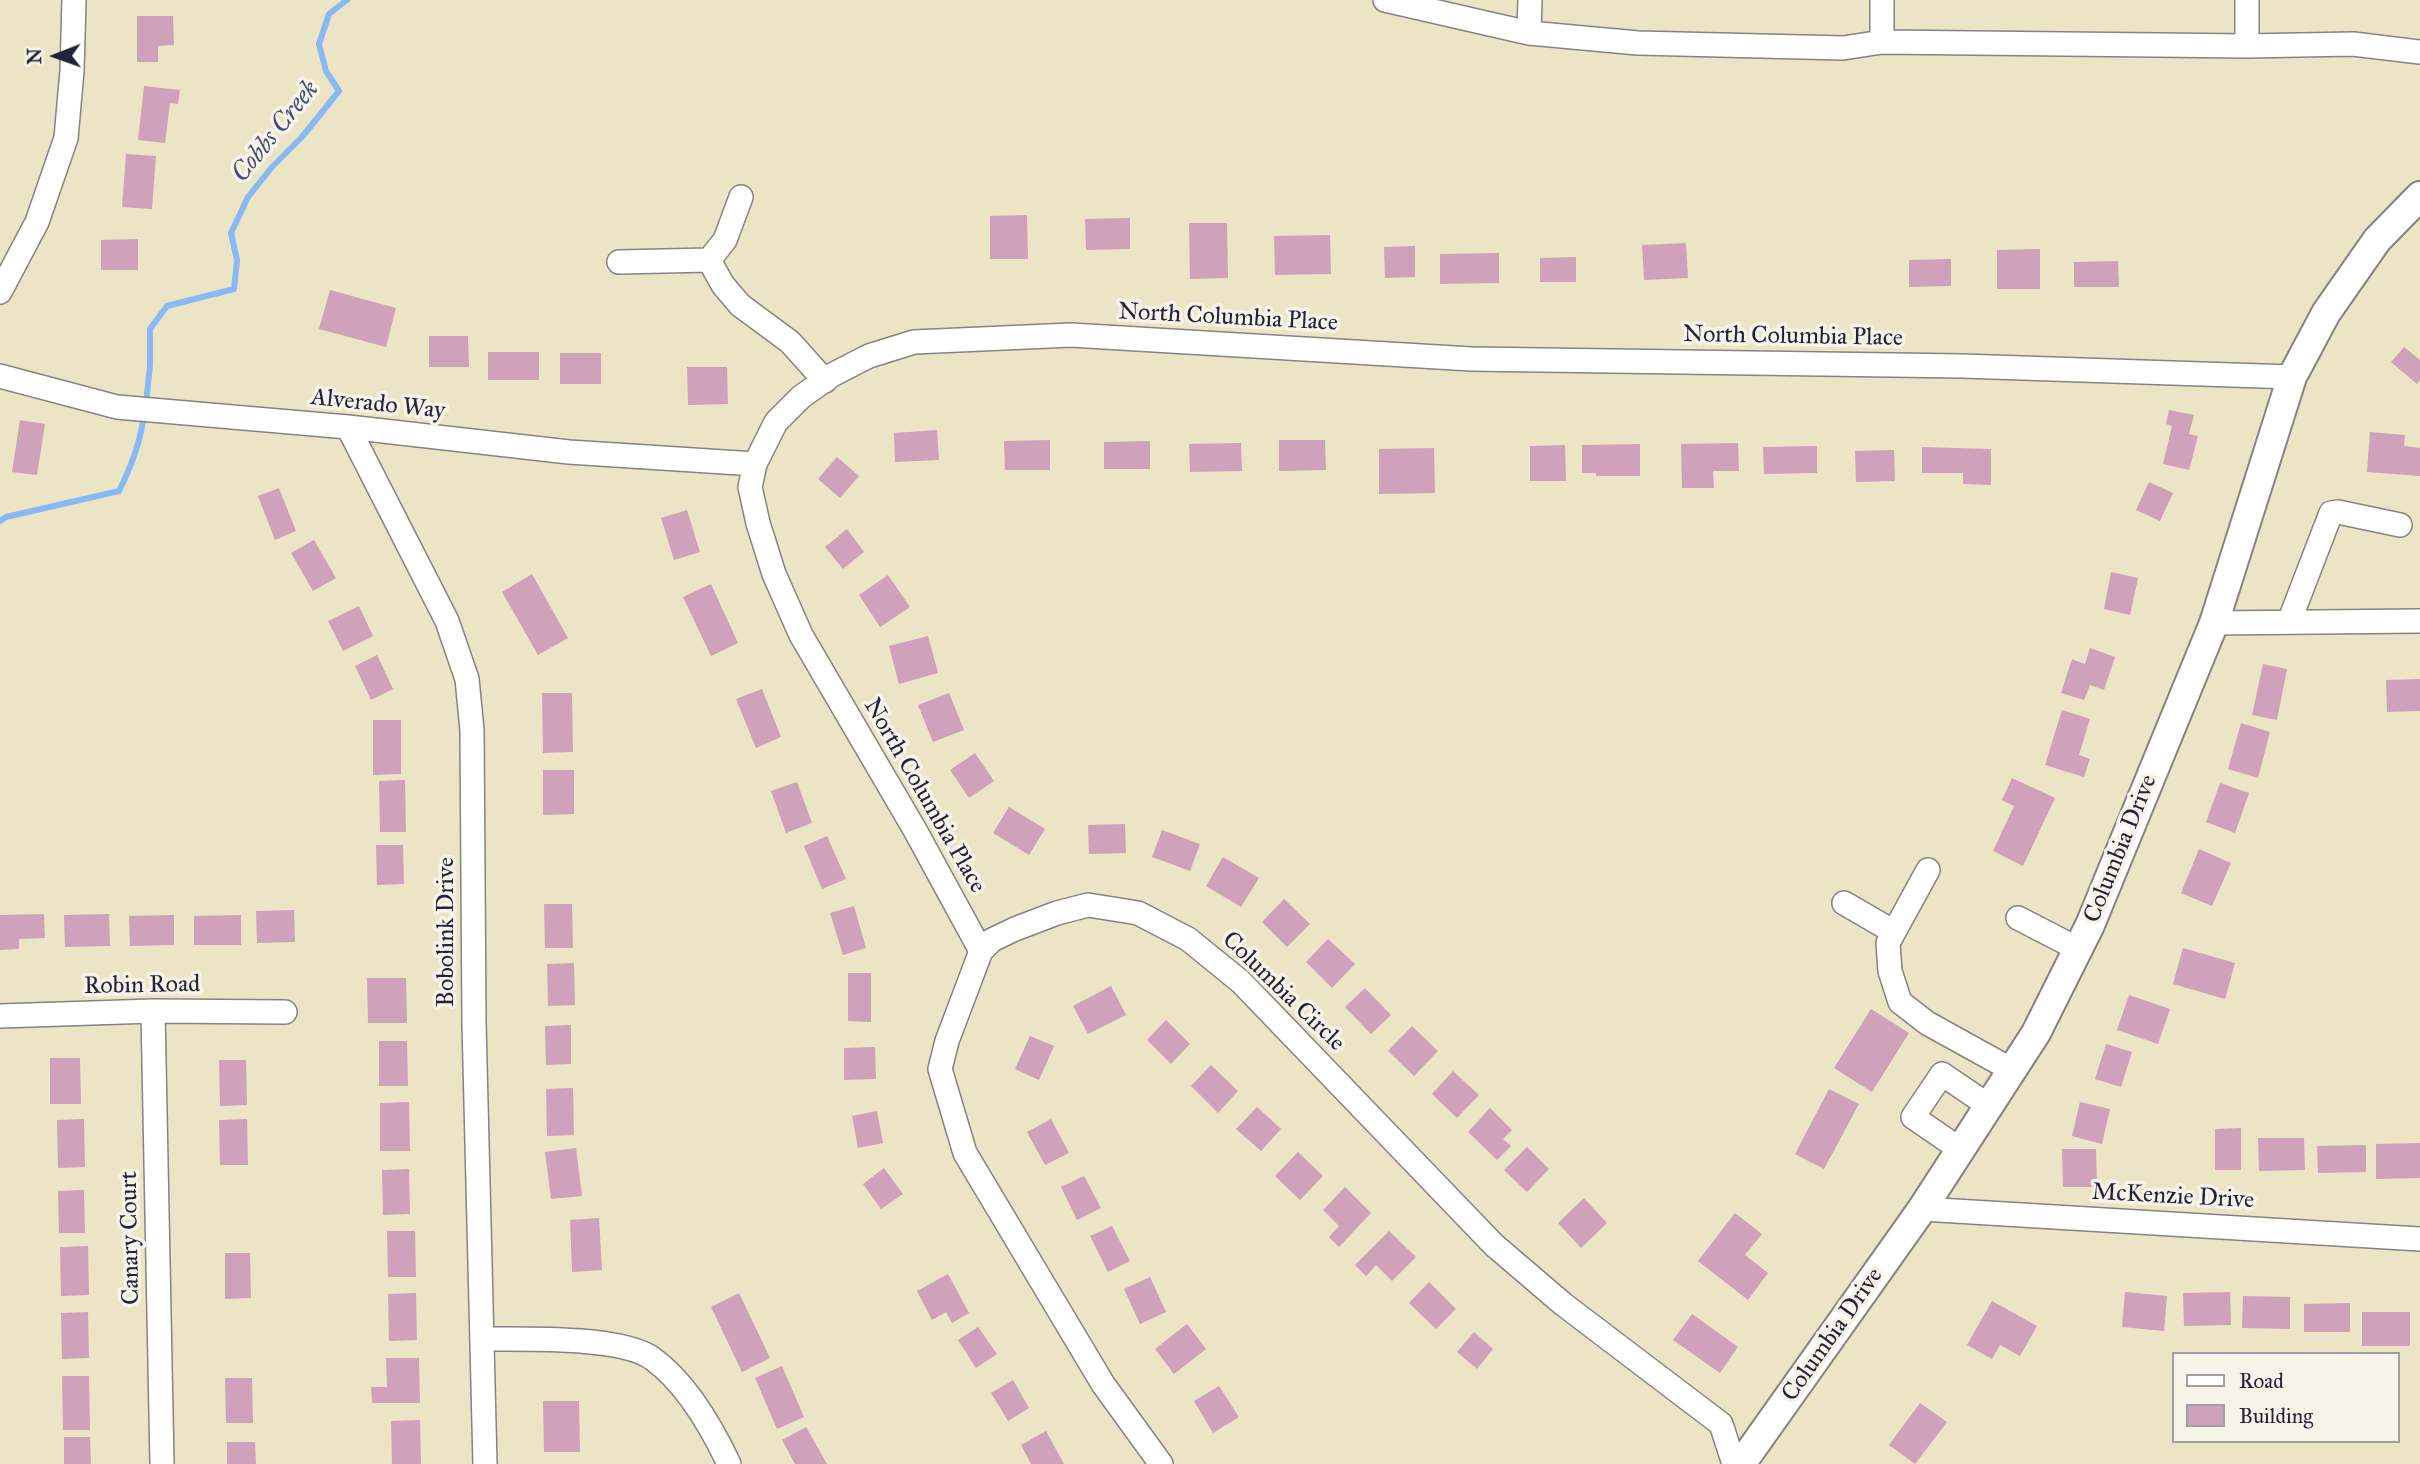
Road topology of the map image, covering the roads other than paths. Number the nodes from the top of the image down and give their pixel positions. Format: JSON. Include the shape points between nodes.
{"nodes":[{"id":1,"x":74,"y":0,"type":"edge"},
{"id":2,"x":1385,"y":0,"type":"edge"},
{"id":3,"x":1530,"y":0,"type":"edge"},
{"id":4,"x":1882,"y":0,"type":"edge"},
{"id":5,"x":2247,"y":0,"type":"edge"},
{"id":6,"x":1529,"y":33,"type":"junction"},
{"id":7,"x":1882,"y":42,"type":"junction"},
{"id":8,"x":2247,"y":46,"type":"junction"},
{"id":9,"x":2420,"y":52,"type":"edge"},
{"id":10,"x":2420,"y":196,"type":"edge"},
{"id":11,"x":741,"y":197,"type":"dead end"},
{"id":12,"x":709,"y":260,"type":"junction"},
{"id":13,"x":620,"y":262,"type":"dead end"},
{"id":14,"x":0,"y":292,"type":"edge"},
{"id":15,"x":0,"y":376,"type":"edge"},
{"id":16,"x":2291,"y":377,"type":"junction"},
{"id":17,"x":825,"y":381,"type":"junction"},
{"id":18,"x":348,"y":427,"type":"junction"},
{"id":19,"x":755,"y":464,"type":"junction"},
{"id":20,"x":2400,"y":525,"type":"dead end"},
{"id":21,"x":2420,"y":621,"type":"edge"},
{"id":22,"x":2289,"y":622,"type":"junction"},
{"id":23,"x":2214,"y":623,"type":"junction"},
{"id":24,"x":1927,"y":870,"type":"dead end"},
{"id":25,"x":1844,"y":903,"type":"dead end"},
{"id":26,"x":2018,"y":918,"type":"dead end"},
{"id":27,"x":1894,"y":932,"type":"junction"},
{"id":28,"x":2078,"y":950,"type":"junction"},
{"id":29,"x":981,"y":951,"type":"junction"},
{"id":30,"x":153,"y":1011,"type":"junction"},
{"id":31,"x":285,"y":1012,"type":"dead end"},
{"id":32,"x":0,"y":1016,"type":"edge"},
{"id":33,"x":2012,"y":1070,"type":"junction"},
{"id":34,"x":1989,"y":1106,"type":"junction"},
{"id":35,"x":1961,"y":1150,"type":"junction"},
{"id":36,"x":1922,"y":1209,"type":"junction"},
{"id":37,"x":2420,"y":1239,"type":"edge"},
{"id":38,"x":483,"y":1339,"type":"junction"},
{"id":39,"x":162,"y":1464,"type":"edge"},
{"id":40,"x":485,"y":1464,"type":"edge"},
{"id":41,"x":729,"y":1464,"type":"edge"},
{"id":42,"x":1161,"y":1464,"type":"edge"},
{"id":43,"x":1734,"y":1464,"type":"edge"},
{"id":44,"x":1741,"y":1464,"type":"edge"}],
"edges":[{"from":1,"to":14,"type":"street","via":[[66,138],[37,222]]},
{"from":2,"to":6,"type":"street"},
{"from":3,"to":6,"type":"street"},
{"from":4,"to":7,"type":"street"},
{"from":5,"to":8,"type":"street"},
{"from":6,"to":7,"type":"street","via":[[1638,43],[1843,48]]},
{"from":7,"to":8,"type":"street"},
{"from":8,"to":9,"type":"street","via":[[2353,44]]},
{"from":10,"to":16,"type":"main road","name":"Columbia Drive","via":[[2377,240],[2326,313]]},
{"from":11,"to":12,"type":"street","via":[[725,240]]},
{"from":12,"to":13,"type":"street"},
{"from":12,"to":17,"type":"street","via":[[740,305],[790,342]]},
{"from":15,"to":18,"type":"street","name":"Alverado Way","via":[[117,407]]},
{"from":16,"to":17,"type":"street","name":"North Columbia Place","via":[[1962,366],[1471,359],[1071,335],[914,342],[869,356]]},
{"from":16,"to":23,"type":"main road","name":"Columbia Drive"},
{"from":17,"to":19,"type":"street","name":"North Columbia Place","via":[[776,422]]},
{"from":18,"to":19,"type":"street","name":"Alverado Way","via":[[569,452]]},
{"from":18,"to":38,"type":"street","name":"Bobolink Drive","via":[[447,621],[467,679],[472,730]]},
{"from":19,"to":29,"type":"street","name":"North Columbia Place","via":[[750,487],[758,523],[774,574],[802,635]]},
{"from":20,"to":22,"type":"street","via":[[2331,513]]},
{"from":21,"to":22,"type":"street"},
{"from":22,"to":23,"type":"street"},
{"from":23,"to":28,"type":"main road","name":"Columbia Drive"},
{"from":24,"to":27,"type":"street"},
{"from":25,"to":27,"type":"street"},
{"from":26,"to":28,"type":"street"},
{"from":27,"to":33,"type":"street","via":[[1888,943],[1890,971],[1900,1002],[1927,1023]]},
{"from":28,"to":33,"type":"main road","name":"Columbia Drive"},
{"from":29,"to":42,"type":"street","via":[[940,1069],[965,1153],[1103,1384]]},
{"from":29,"to":43,"type":"street","name":"Columbia Circle","via":[[1015,929],[1088,905],[1138,914],[1188,939],[1241,982],[1494,1245],[1563,1304],[1721,1424]]},
{"from":30,"to":31,"type":"street","name":"Robin Road"},
{"from":30,"to":32,"type":"street","name":"Robin Road"},
{"from":30,"to":39,"type":"street","name":"Canary Court"},
{"from":33,"to":34,"type":"main road","name":"Columbia Drive"},
{"from":34,"to":35,"type":"main road","name":"Columbia Drive"},
{"from":34,"to":35,"type":"street","via":[[1942,1073],[1913,1117]]},
{"from":35,"to":36,"type":"main road","name":"Columbia Drive"},
{"from":36,"to":37,"type":"street","name":"McKenzie Drive"},
{"from":36,"to":44,"type":"main road","name":"Columbia Drive"},
{"from":38,"to":40,"type":"street","name":"Bobolink Drive"},
{"from":38,"to":41,"type":"street","via":[[568,1340],[618,1346],[652,1357],[713,1431]]}]}
